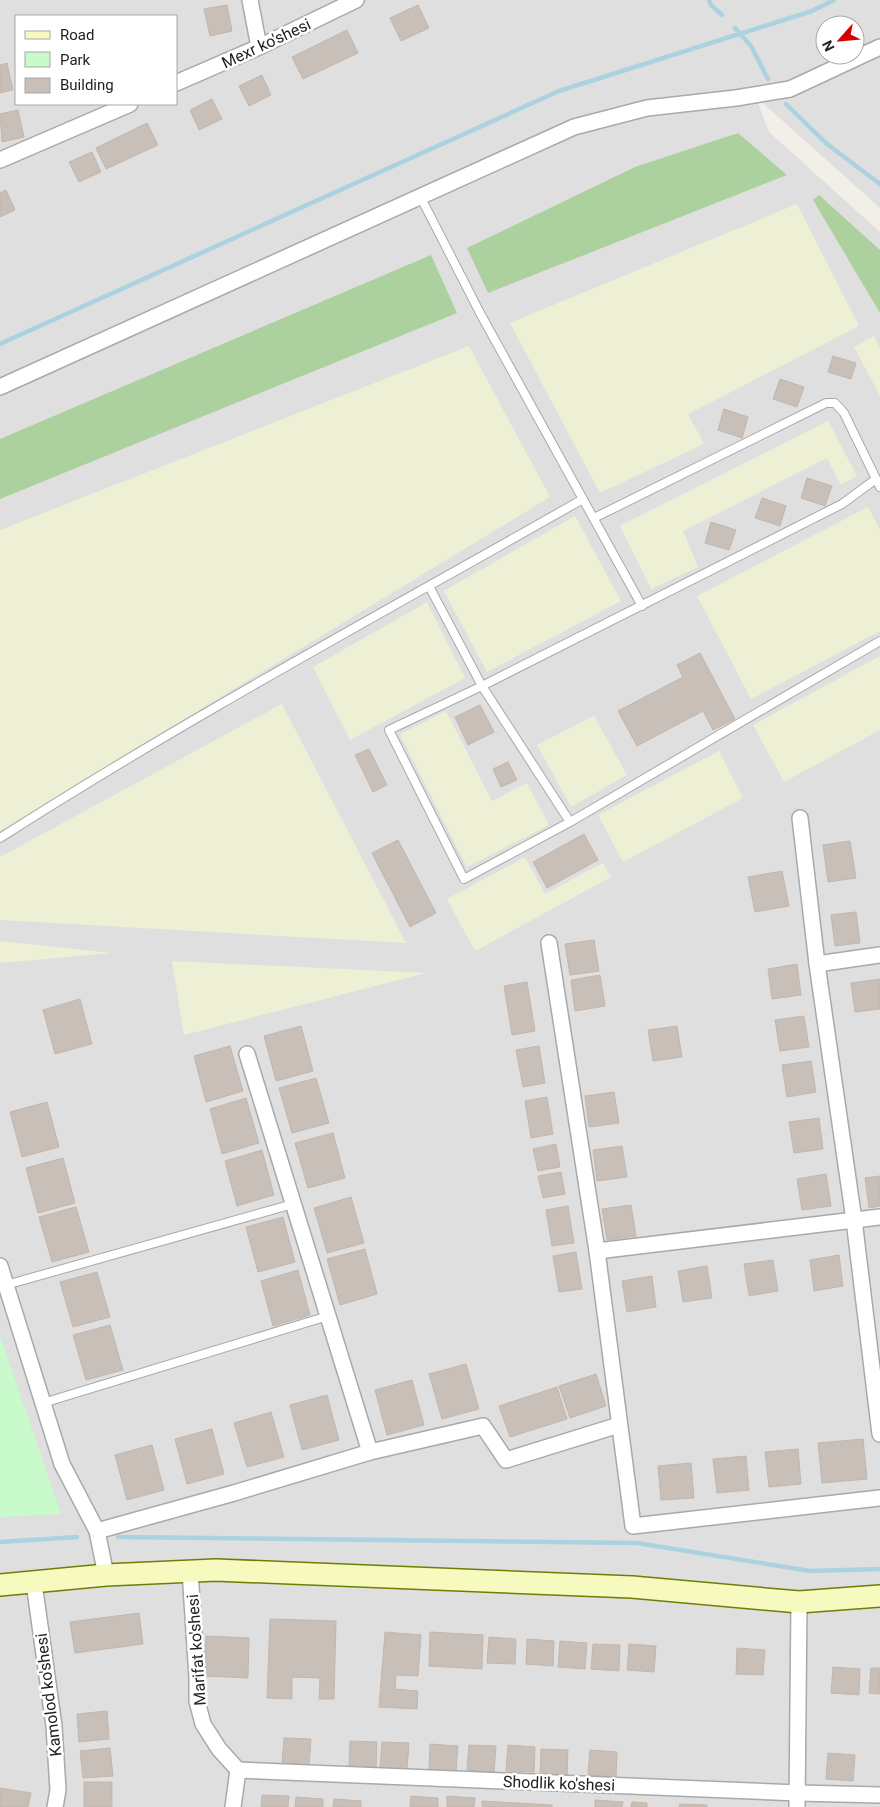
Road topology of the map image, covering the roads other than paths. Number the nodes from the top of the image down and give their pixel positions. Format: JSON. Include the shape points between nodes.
{"nodes":[{"id":1,"x":250,"y":0,"type":"edge"},
{"id":2,"x":356,"y":0,"type":"edge"},
{"id":3,"x":259,"y":47,"type":"junction"},
{"id":4,"x":880,"y":47,"type":"edge"},
{"id":5,"x":178,"y":82,"type":"edge"},
{"id":6,"x":128,"y":105,"type":"edge"},
{"id":7,"x":0,"y":160,"type":"edge"},
{"id":8,"x":420,"y":196,"type":"junction"},
{"id":9,"x":0,"y":387,"type":"edge"},
{"id":10,"x":876,"y":479,"type":"junction"},
{"id":11,"x":880,"y":487,"type":"edge"},
{"id":12,"x":583,"y":499,"type":"junction"},
{"id":13,"x":594,"y":518,"type":"junction"},
{"id":14,"x":429,"y":586,"type":"junction"},
{"id":15,"x":642,"y":606,"type":"junction"},
{"id":16,"x":880,"y":641,"type":"edge"},
{"id":17,"x":482,"y":686,"type":"junction"},
{"id":18,"x":800,"y":818,"type":"dead end"},
{"id":19,"x":570,"y":822,"type":"junction"},
{"id":20,"x":0,"y":838,"type":"edge"},
{"id":21,"x":549,"y":943,"type":"dead end"},
{"id":22,"x":880,"y":955,"type":"edge"},
{"id":23,"x":817,"y":964,"type":"junction"},
{"id":24,"x":247,"y":1054,"type":"dead end"},
{"id":25,"x":293,"y":1204,"type":"junction"},
{"id":26,"x":880,"y":1217,"type":"edge"},
{"id":27,"x":854,"y":1220,"type":"junction"},
{"id":28,"x":597,"y":1251,"type":"junction"},
{"id":29,"x":0,"y":1266,"type":"edge"},
{"id":30,"x":6,"y":1285,"type":"junction"},
{"id":31,"x":328,"y":1316,"type":"junction"},
{"id":32,"x":43,"y":1403,"type":"junction"},
{"id":33,"x":619,"y":1425,"type":"junction"},
{"id":34,"x":880,"y":1434,"type":"edge"},
{"id":35,"x":370,"y":1452,"type":"junction"},
{"id":36,"x":880,"y":1498,"type":"edge"},
{"id":37,"x":98,"y":1531,"type":"junction"},
{"id":38,"x":190,"y":1571,"type":"junction"},
{"id":39,"x":106,"y":1575,"type":"junction"},
{"id":40,"x":34,"y":1583,"type":"junction"},
{"id":41,"x":0,"y":1585,"type":"edge"},
{"id":42,"x":880,"y":1596,"type":"edge"},
{"id":43,"x":799,"y":1602,"type":"junction"},
{"id":44,"x":238,"y":1770,"type":"junction"},
{"id":45,"x":880,"y":1794,"type":"edge"},
{"id":46,"x":797,"y":1800,"type":"edge"},
{"id":47,"x":55,"y":1807,"type":"edge"},
{"id":48,"x":233,"y":1807,"type":"edge"}],
"edges":[{"from":1,"to":3,"type":"street"},
{"from":2,"to":3,"type":"street","name":"Mexr ko'shesi"},
{"from":3,"to":5,"type":"street","name":"Mexr ko'shesi"},
{"from":4,"to":8,"type":"street","via":[[790,89],[647,108],[574,127]]},
{"from":6,"to":7,"type":"street"},
{"from":8,"to":9,"type":"street"},
{"from":8,"to":12,"type":"lane","via":[[480,313]]},
{"from":10,"to":11,"type":"lane"},
{"from":10,"to":13,"type":"lane","via":[[844,413],[835,403],[826,403]]},
{"from":10,"to":15,"type":"lane","via":[[842,504]]},
{"from":12,"to":13,"type":"lane"},
{"from":12,"to":14,"type":"lane"},
{"from":13,"to":15,"type":"lane"},
{"from":14,"to":17,"type":"lane"},
{"from":14,"to":20,"type":"lane","via":[[78,788]]},
{"from":15,"to":17,"type":"lane"},
{"from":16,"to":19,"type":"lane"},
{"from":17,"to":19,"type":"lane"},
{"from":17,"to":19,"type":"lane","via":[[389,730],[464,879]]},
{"from":18,"to":23,"type":"street"},
{"from":21,"to":28,"type":"street"},
{"from":22,"to":23,"type":"street"},
{"from":23,"to":27,"type":"street"},
{"from":24,"to":25,"type":"street"},
{"from":25,"to":30,"type":"lane"},
{"from":25,"to":31,"type":"street"},
{"from":26,"to":27,"type":"street"},
{"from":27,"to":28,"type":"street"},
{"from":27,"to":34,"type":"street"},
{"from":28,"to":33,"type":"street"},
{"from":29,"to":30,"type":"street"},
{"from":30,"to":32,"type":"street"},
{"from":31,"to":32,"type":"lane"},
{"from":31,"to":35,"type":"street"},
{"from":32,"to":37,"type":"street","via":[[62,1464]]},
{"from":33,"to":35,"type":"street","via":[[506,1460],[483,1426]]},
{"from":33,"to":36,"type":"street","via":[[633,1526]]},
{"from":35,"to":37,"type":"street"},
{"from":37,"to":39,"type":"street"},
{"from":38,"to":39,"type":"street"},
{"from":38,"to":43,"type":"street","via":[[632,1587]]},
{"from":38,"to":44,"type":"street","name":"Marifat ko'shesi","via":[[196,1701],[203,1724],[219,1750]]},
{"from":39,"to":40,"type":"street"},
{"from":40,"to":41,"type":"street"},
{"from":40,"to":47,"type":"street","name":"Kamolod ko'shesi","via":[[54,1726],[58,1790]]},
{"from":42,"to":43,"type":"street"},
{"from":43,"to":46,"type":"street"},
{"from":44,"to":46,"type":"street","name":"Shodlik ko'shesi"},
{"from":44,"to":48,"type":"street"},
{"from":45,"to":46,"type":"street","name":"Shodlik ko'shesi"}]}
